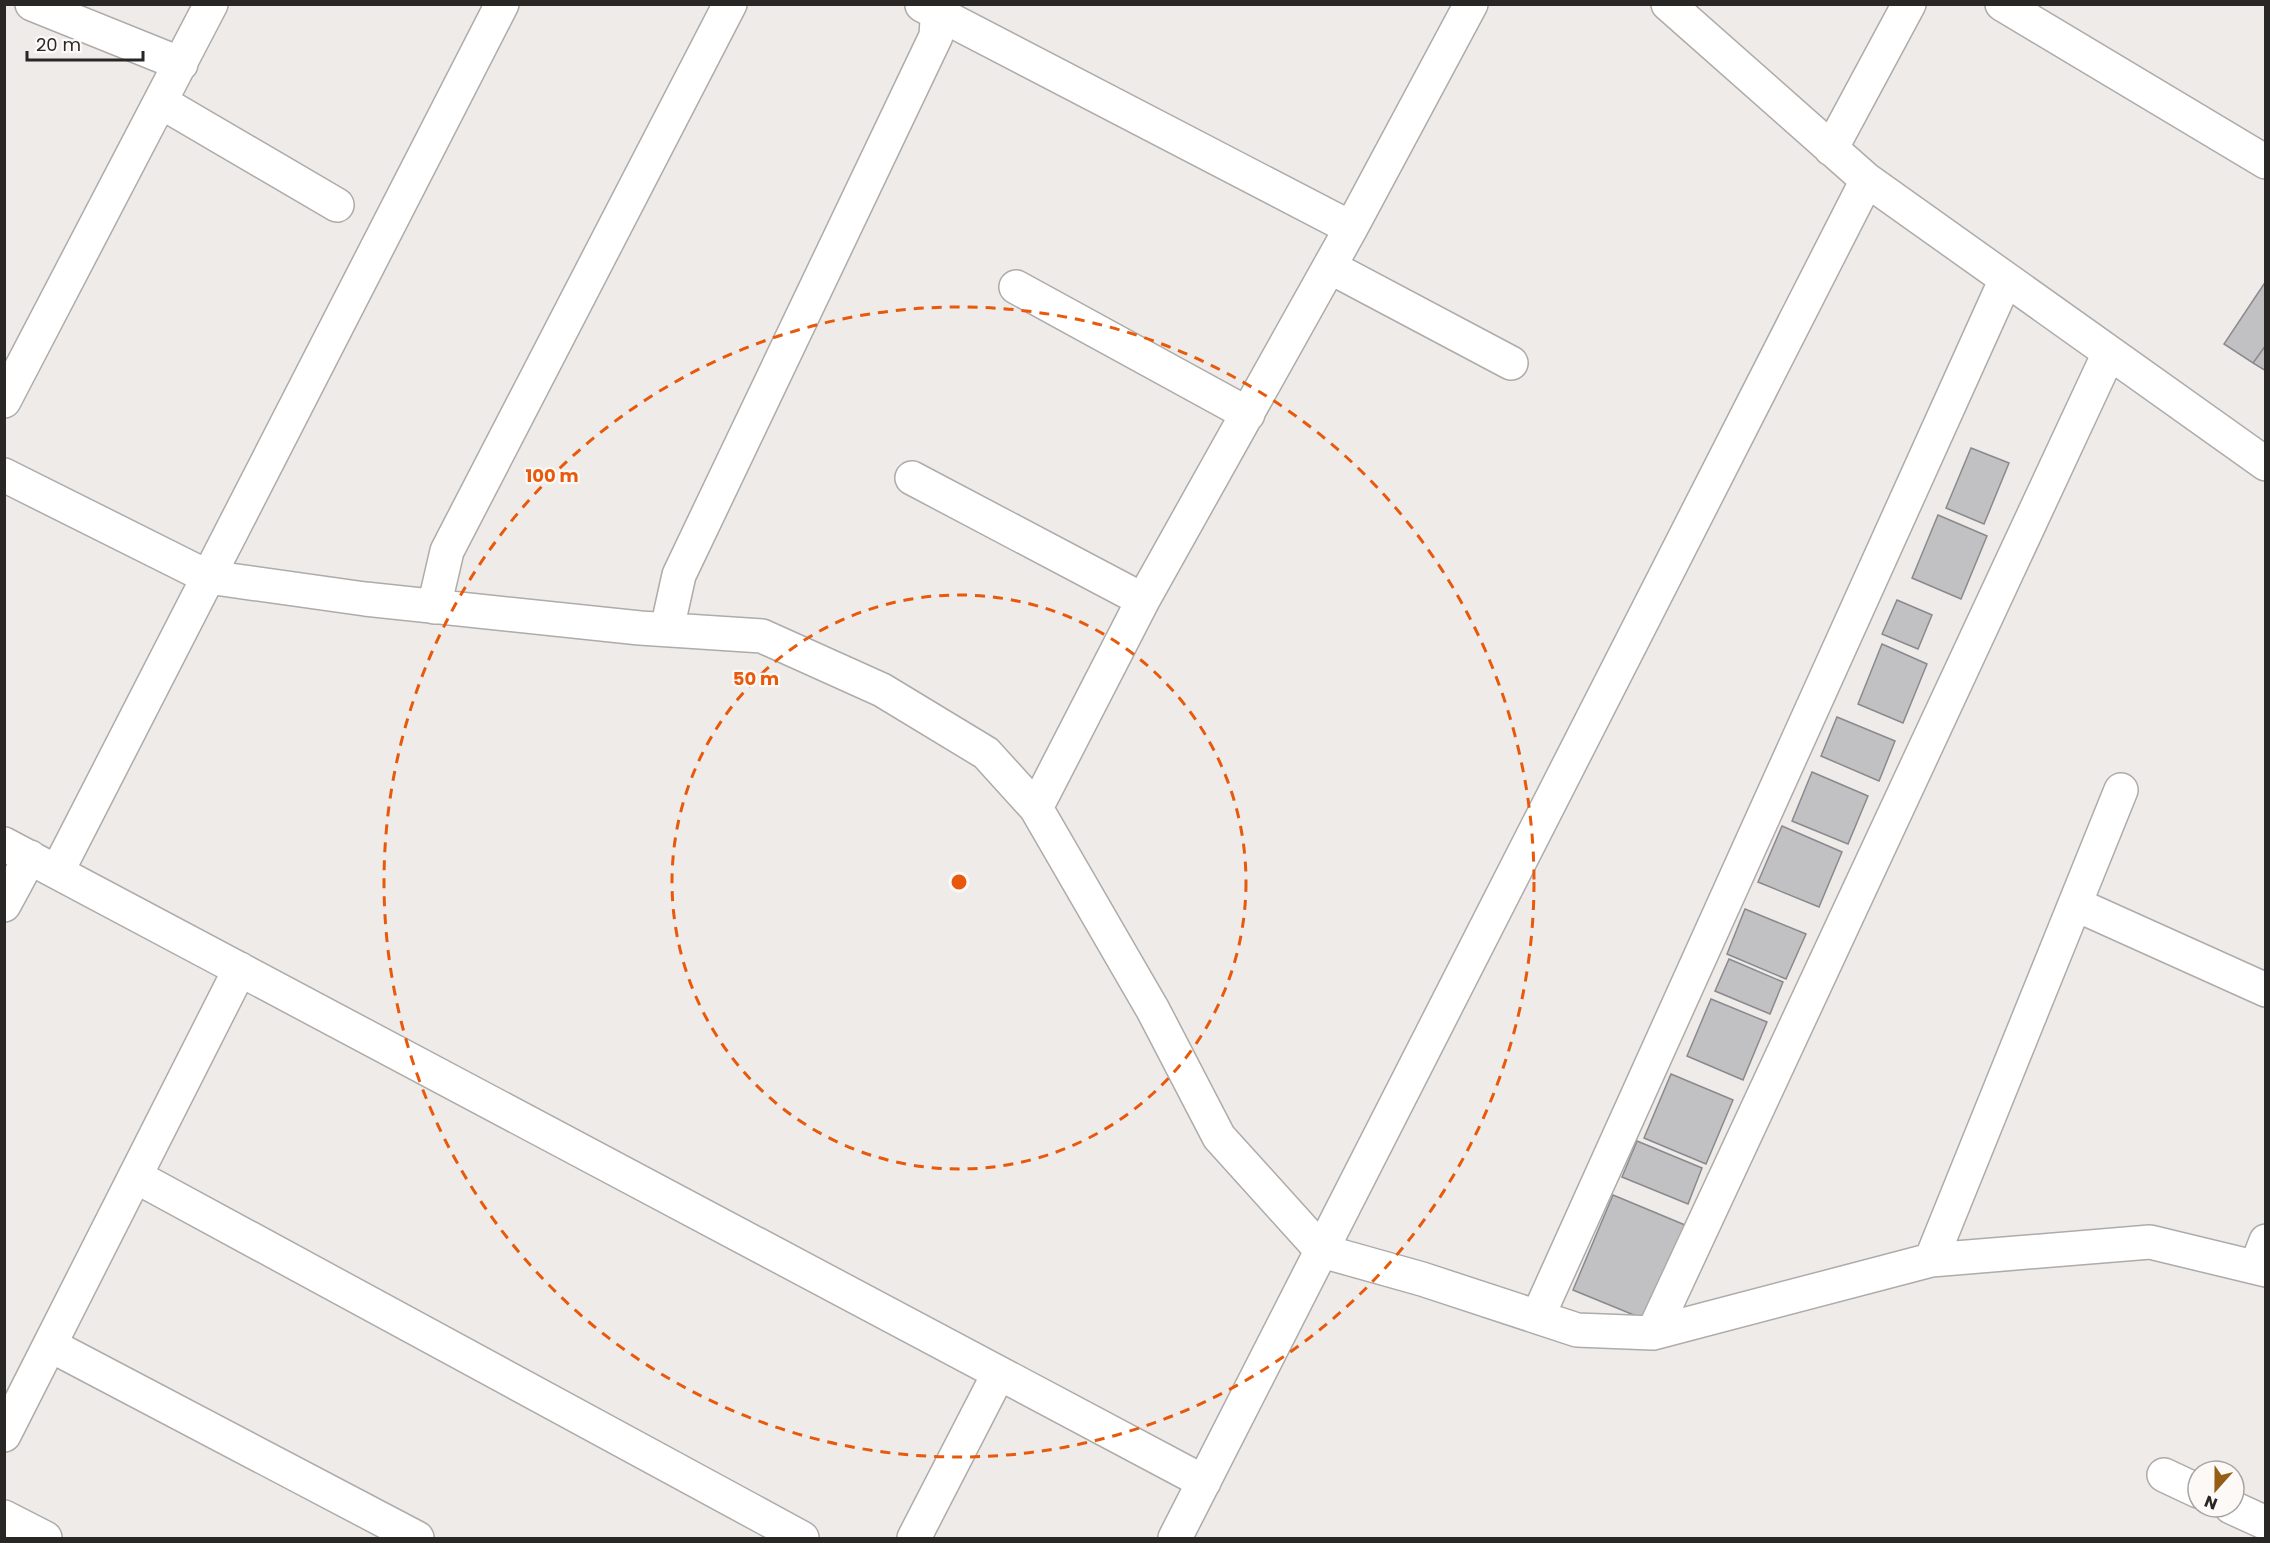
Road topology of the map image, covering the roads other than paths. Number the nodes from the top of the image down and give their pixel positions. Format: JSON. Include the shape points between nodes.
{"nodes":[{"id":1,"x":32,"y":4,"type":"edge"},
{"id":2,"x":211,"y":4,"type":"edge"},
{"id":3,"x":502,"y":4,"type":"edge"},
{"id":4,"x":730,"y":4,"type":"edge"},
{"id":5,"x":1471,"y":4,"type":"edge"},
{"id":6,"x":1668,"y":4,"type":"edge"},
{"id":7,"x":1909,"y":4,"type":"edge"},
{"id":8,"x":2002,"y":4,"type":"edge"},
{"id":9,"x":932,"y":8,"type":"edge"},
{"id":10,"x":181,"y":64,"type":"junction"},
{"id":11,"x":161,"y":102,"type":"junction"},
{"id":12,"x":1831,"y":149,"type":"junction"},
{"id":13,"x":2265,"y":162,"type":"edge"},
{"id":14,"x":1867,"y":180,"type":"junction"},
{"id":15,"x":337,"y":205,"type":"dead end"},
{"id":16,"x":1351,"y":228,"type":"junction"},
{"id":17,"x":1330,"y":267,"type":"junction"},
{"id":18,"x":2006,"y":279,"type":"junction"},
{"id":19,"x":1016,"y":287,"type":"dead end"},
{"id":20,"x":2109,"y":353,"type":"junction"},
{"id":21,"x":1512,"y":363,"type":"dead end"},
{"id":22,"x":4,"y":400,"type":"edge"},
{"id":23,"x":1248,"y":414,"type":"junction"},
{"id":24,"x":2265,"y":464,"type":"edge"},
{"id":25,"x":4,"y":475,"type":"edge"},
{"id":26,"x":912,"y":478,"type":"dead end"},
{"id":27,"x":208,"y":577,"type":"junction"},
{"id":28,"x":1143,"y":600,"type":"junction"},
{"id":29,"x":434,"y":607,"type":"junction"},
{"id":30,"x":667,"y":629,"type":"junction"},
{"id":31,"x":2121,"y":790,"type":"dead end"},
{"id":32,"x":1036,"y":808,"type":"junction"},
{"id":33,"x":30,"y":858,"type":"edge"},
{"id":34,"x":2075,"y":904,"type":"junction"},
{"id":35,"x":4,"y":905,"type":"edge"},
{"id":36,"x":240,"y":969,"type":"junction"},
{"id":37,"x":2265,"y":990,"type":"edge"},
{"id":38,"x":135,"y":1176,"type":"junction"},
{"id":39,"x":1322,"y":1251,"type":"junction"},
{"id":40,"x":2262,"y":1259,"type":"edge"},
{"id":41,"x":1931,"y":1260,"type":"junction"},
{"id":42,"x":1538,"y":1316,"type":"junction"},
{"id":43,"x":1653,"y":1333,"type":"junction"},
{"id":44,"x":50,"y":1345,"type":"junction"},
{"id":45,"x":999,"y":1373,"type":"junction"},
{"id":46,"x":4,"y":1435,"type":"edge"},
{"id":47,"x":2164,"y":1475,"type":"dead end"},
{"id":48,"x":1204,"y":1482,"type":"junction"},
{"id":49,"x":2186,"y":1485,"type":"edge"},
{"id":50,"x":2246,"y":1514,"type":"edge"},
{"id":51,"x":4,"y":1517,"type":"edge"},
{"id":52,"x":2265,"y":1523,"type":"edge"},
{"id":53,"x":45,"y":1539,"type":"edge"},
{"id":54,"x":417,"y":1539,"type":"edge"},
{"id":55,"x":802,"y":1539,"type":"edge"},
{"id":56,"x":914,"y":1539,"type":"edge"},
{"id":57,"x":1175,"y":1539,"type":"edge"}],
"edges":[{"from":1,"to":10,"type":"street"},
{"from":2,"to":10,"type":"street"},
{"from":3,"to":27,"type":"street"},
{"from":4,"to":29,"type":"street","via":[[447,551]]},
{"from":5,"to":16,"type":"street"},
{"from":6,"to":12,"type":"street"},
{"from":7,"to":12,"type":"street"},
{"from":8,"to":13,"type":"street"},
{"from":9,"to":16,"type":"street"},
{"from":9,"to":30,"type":"street","via":[[936,36],[679,575]]},
{"from":10,"to":11,"type":"street"},
{"from":11,"to":15,"type":"street"},
{"from":11,"to":22,"type":"street"},
{"from":12,"to":14,"type":"street"},
{"from":14,"to":18,"type":"street"},
{"from":14,"to":39,"type":"street"},
{"from":16,"to":17,"type":"street"},
{"from":17,"to":21,"type":"street"},
{"from":17,"to":23,"type":"street"},
{"from":18,"to":20,"type":"street"},
{"from":18,"to":42,"type":"street"},
{"from":19,"to":23,"type":"street"},
{"from":20,"to":24,"type":"street"},
{"from":20,"to":43,"type":"street"},
{"from":23,"to":28,"type":"street"},
{"from":25,"to":27,"type":"street"},
{"from":26,"to":28,"type":"street"},
{"from":27,"to":29,"type":"street"},
{"from":27,"to":33,"type":"street"},
{"from":28,"to":32,"type":"street"},
{"from":29,"to":30,"type":"street"},
{"from":30,"to":32,"type":"street","via":[[762,636],[882,690],[986,753]]},
{"from":31,"to":34,"type":"street"},
{"from":32,"to":39,"type":"street","via":[[1153,1010],[1219,1137]]},
{"from":33,"to":35,"type":"street"},
{"from":33,"to":36,"type":"street"},
{"from":34,"to":37,"type":"street"},
{"from":34,"to":41,"type":"street"},
{"from":36,"to":38,"type":"street"},
{"from":36,"to":45,"type":"street"},
{"from":38,"to":44,"type":"street"},
{"from":38,"to":55,"type":"street"},
{"from":39,"to":42,"type":"street"},
{"from":39,"to":48,"type":"street"},
{"from":40,"to":41,"type":"street","via":[[2150,1242]]},
{"from":41,"to":43,"type":"street"},
{"from":42,"to":43,"type":"street","via":[[1577,1330]]},
{"from":44,"to":46,"type":"street"},
{"from":44,"to":54,"type":"street"},
{"from":45,"to":48,"type":"street"},
{"from":45,"to":56,"type":"street"},
{"from":47,"to":49,"type":"street"},
{"from":48,"to":57,"type":"street"},
{"from":50,"to":52,"type":"street"},
{"from":51,"to":53,"type":"street"}]}
